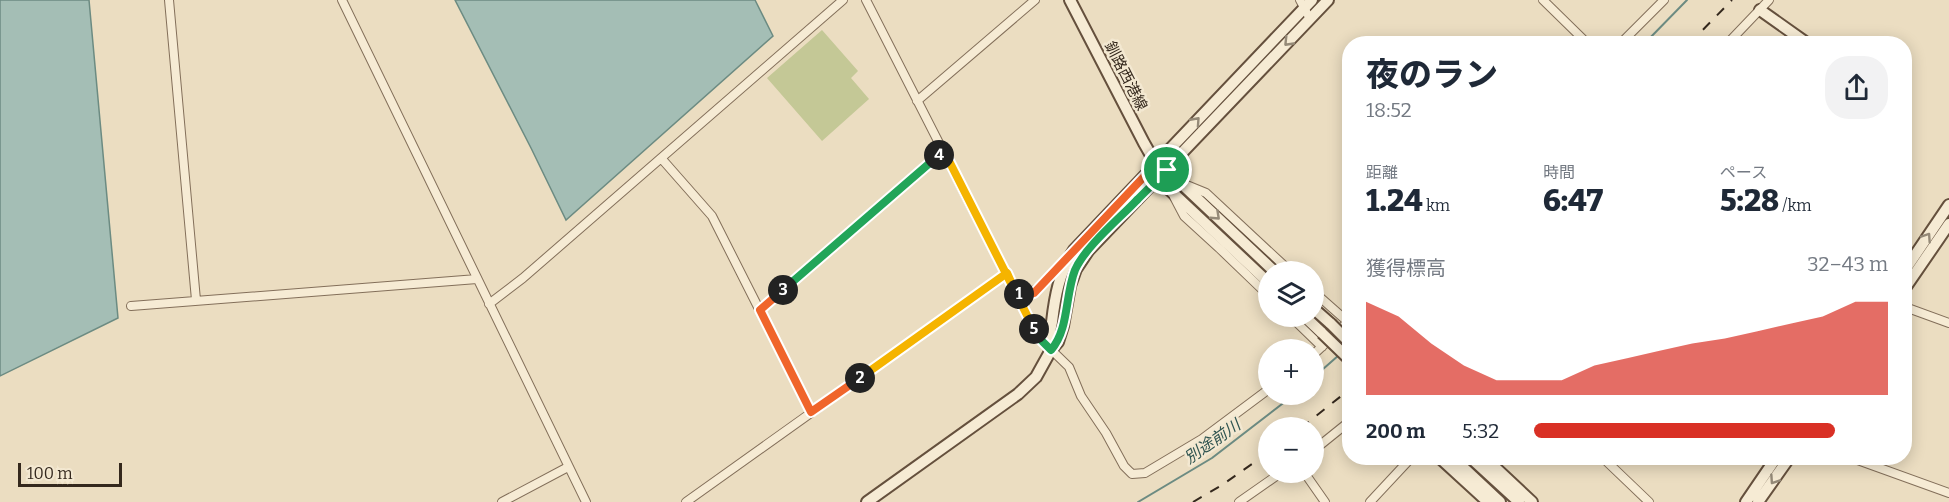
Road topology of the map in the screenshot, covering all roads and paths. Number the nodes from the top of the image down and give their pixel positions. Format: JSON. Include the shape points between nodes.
{"nodes":[{"id":1,"x":169,"y":0,"type":"edge"},
{"id":2,"x":342,"y":0,"type":"edge"},
{"id":3,"x":843,"y":0,"type":"edge"},
{"id":4,"x":866,"y":0,"type":"edge"},
{"id":5,"x":1035,"y":0,"type":"edge"},
{"id":6,"x":1070,"y":0,"type":"edge"},
{"id":7,"x":1328,"y":0,"type":"edge"},
{"id":8,"x":1543,"y":0,"type":"edge"},
{"id":9,"x":1664,"y":0,"type":"edge"},
{"id":10,"x":1769,"y":0,"type":"edge"},
{"id":11,"x":1305,"y":3,"type":"edge"},
{"id":12,"x":1760,"y":10,"type":"junction"},
{"id":13,"x":1310,"y":19,"type":"junction"},
{"id":14,"x":1580,"y":36,"type":"edge"},
{"id":15,"x":1628,"y":36,"type":"edge"},
{"id":16,"x":1735,"y":36,"type":"edge"},
{"id":17,"x":1794,"y":36,"type":"edge"},
{"id":18,"x":917,"y":101,"type":"junction"},
{"id":19,"x":944,"y":151,"type":"junction"},
{"id":20,"x":661,"y":158,"type":"junction"},
{"id":21,"x":1156,"y":164,"type":"junction"},
{"id":22,"x":1167,"y":170,"type":"junction"},
{"id":23,"x":1158,"y":179,"type":"junction"},
{"id":24,"x":1180,"y":182,"type":"junction"},
{"id":25,"x":1171,"y":190,"type":"junction"},
{"id":26,"x":1949,"y":205,"type":"edge"},
{"id":27,"x":1949,"y":224,"type":"edge"},
{"id":28,"x":1070,"y":257,"type":"junction"},
{"id":29,"x":1912,"y":260,"type":"edge"},
{"id":30,"x":1263,"y":261,"type":"edge"},
{"id":31,"x":1279,"y":261,"type":"edge"},
{"id":32,"x":1007,"y":273,"type":"junction"},
{"id":33,"x":1258,"y":273,"type":"edge"},
{"id":34,"x":1912,"y":278,"type":"edge"},
{"id":35,"x":477,"y":279,"type":"junction"},
{"id":36,"x":1258,"y":285,"type":"edge"},
{"id":37,"x":1016,"y":293,"type":"junction"},
{"id":38,"x":196,"y":300,"type":"junction"},
{"id":39,"x":1324,"y":300,"type":"edge"},
{"id":40,"x":489,"y":304,"type":"junction"},
{"id":41,"x":131,"y":306,"type":"dead end"},
{"id":42,"x":760,"y":310,"type":"junction"},
{"id":43,"x":1912,"y":310,"type":"edge"},
{"id":44,"x":1342,"y":315,"type":"edge"},
{"id":45,"x":1324,"y":318,"type":"edge"},
{"id":46,"x":1949,"y":323,"type":"edge"},
{"id":47,"x":1301,"y":327,"type":"edge"},
{"id":48,"x":1316,"y":327,"type":"edge"},
{"id":49,"x":1342,"y":328,"type":"edge"},
{"id":50,"x":1342,"y":335,"type":"edge"},
{"id":51,"x":1314,"y":339,"type":"edge"},
{"id":52,"x":1324,"y":345,"type":"edge"},
{"id":53,"x":1051,"y":350,"type":"junction"},
{"id":54,"x":1342,"y":352,"type":"edge"},
{"id":55,"x":1258,"y":397,"type":"edge"},
{"id":56,"x":811,"y":412,"type":"junction"},
{"id":57,"x":1342,"y":427,"type":"edge"},
{"id":58,"x":1324,"y":442,"type":"edge"},
{"id":59,"x":1404,"y":465,"type":"edge"},
{"id":60,"x":1448,"y":465,"type":"edge"},
{"id":61,"x":1460,"y":465,"type":"edge"},
{"id":62,"x":1479,"y":465,"type":"edge"},
{"id":63,"x":1492,"y":465,"type":"edge"},
{"id":64,"x":1610,"y":465,"type":"edge"},
{"id":65,"x":1771,"y":465,"type":"edge"},
{"id":66,"x":1784,"y":465,"type":"edge"},
{"id":67,"x":1871,"y":465,"type":"edge"},
{"id":68,"x":568,"y":467,"type":"junction"},
{"id":69,"x":1266,"y":483,"type":"edge"},
{"id":70,"x":1312,"y":483,"type":"edge"},
{"id":71,"x":1949,"y":493,"type":"edge"},
{"id":72,"x":502,"y":502,"type":"edge"},
{"id":73,"x":586,"y":502,"type":"edge"},
{"id":74,"x":686,"y":502,"type":"edge"},
{"id":75,"x":867,"y":502,"type":"edge"},
{"id":76,"x":1239,"y":502,"type":"edge"},
{"id":77,"x":1325,"y":502,"type":"edge"},
{"id":78,"x":1370,"y":502,"type":"edge"},
{"id":79,"x":1488,"y":502,"type":"edge"},
{"id":80,"x":1500,"y":502,"type":"edge"},
{"id":81,"x":1519,"y":502,"type":"edge"},
{"id":82,"x":1532,"y":502,"type":"edge"},
{"id":83,"x":1649,"y":502,"type":"edge"},
{"id":84,"x":1746,"y":502,"type":"edge"},
{"id":85,"x":1758,"y":502,"type":"edge"}],
"edges":[{"from":1,"to":38,"type":"street"},
{"from":2,"to":35,"type":"street"},
{"from":3,"to":20,"type":"street"},
{"from":4,"to":18,"type":"street"},
{"from":5,"to":18,"type":"street"},
{"from":6,"to":21,"type":"street","name":"釧路西港線"},
{"from":7,"to":13,"type":"street"},
{"from":8,"to":14,"type":"street"},
{"from":9,"to":15,"type":"street"},
{"from":10,"to":12,"type":"street"},
{"from":11,"to":13,"type":"street"},
{"from":21,"to":11,"type":"street","one_way":true},
{"from":12,"to":16,"type":"street"},
{"from":12,"to":17,"type":"street"},
{"from":13,"to":22,"type":"street","one_way":true},
{"from":18,"to":19,"type":"street"},
{"from":19,"to":32,"type":"street"},
{"from":19,"to":42,"type":"street"},
{"from":20,"to":40,"type":"street"},
{"from":20,"to":42,"type":"street","via":[[712,216]]},
{"from":21,"to":22,"type":"street"},
{"from":21,"to":23,"type":"street","name":"釧路西港線"},
{"from":21,"to":28,"type":"street"},
{"from":22,"to":23,"type":"street"},
{"from":22,"to":24,"type":"street"},
{"from":23,"to":25,"type":"street"},
{"from":23,"to":53,"type":"street","via":[[1088,251],[1076,269],[1063,326]]},
{"from":24,"to":30,"type":"street","one_way":true},
{"from":24,"to":31,"type":"street","via":[[1206,193]]},
{"from":25,"to":33,"type":"street"},
{"from":25,"to":36,"type":"street","via":[[1184,216]]},
{"from":29,"to":26,"type":"street","one_way":true},
{"from":27,"to":34,"type":"street"},
{"from":28,"to":37,"type":"street","via":[[1034,293]]},
{"from":28,"to":53,"type":"street","via":[[1056,292],[1048,339]]},
{"from":32,"to":37,"type":"street"},
{"from":32,"to":56,"type":"street"},
{"from":35,"to":38,"type":"street"},
{"from":35,"to":40,"type":"street"},
{"from":37,"to":53,"type":"street","via":[[1038,337]]},
{"from":38,"to":41,"type":"street"},
{"from":39,"to":44,"type":"street"},
{"from":40,"to":68,"type":"street"},
{"from":42,"to":56,"type":"street"},
{"from":43,"to":46,"type":"street"},
{"from":45,"to":50,"type":"street","bridge":true},
{"from":47,"to":51,"type":"street"},
{"from":48,"to":54,"type":"street","bridge":true},
{"from":49,"to":52,"type":"street"},
{"from":53,"to":55,"type":"street","via":[[1069,366],[1081,396],[1132,474],[1145,473],[1202,439]]},
{"from":53,"to":75,"type":"street","via":[[1036,377],[1018,394]]},
{"from":56,"to":74,"type":"street"},
{"from":57,"to":58,"type":"street"},
{"from":59,"to":78,"type":"street"},
{"from":60,"to":79,"type":"street"},
{"from":61,"to":80,"type":"street"},
{"from":62,"to":81,"type":"street"},
{"from":63,"to":82,"type":"street"},
{"from":64,"to":83,"type":"street"},
{"from":65,"to":84,"type":"street"},
{"from":66,"to":85,"type":"street","one_way":true},
{"from":67,"to":71,"type":"street"},
{"from":68,"to":72,"type":"street"},
{"from":68,"to":73,"type":"street"},
{"from":69,"to":76,"type":"street"},
{"from":70,"to":77,"type":"street"}]}
